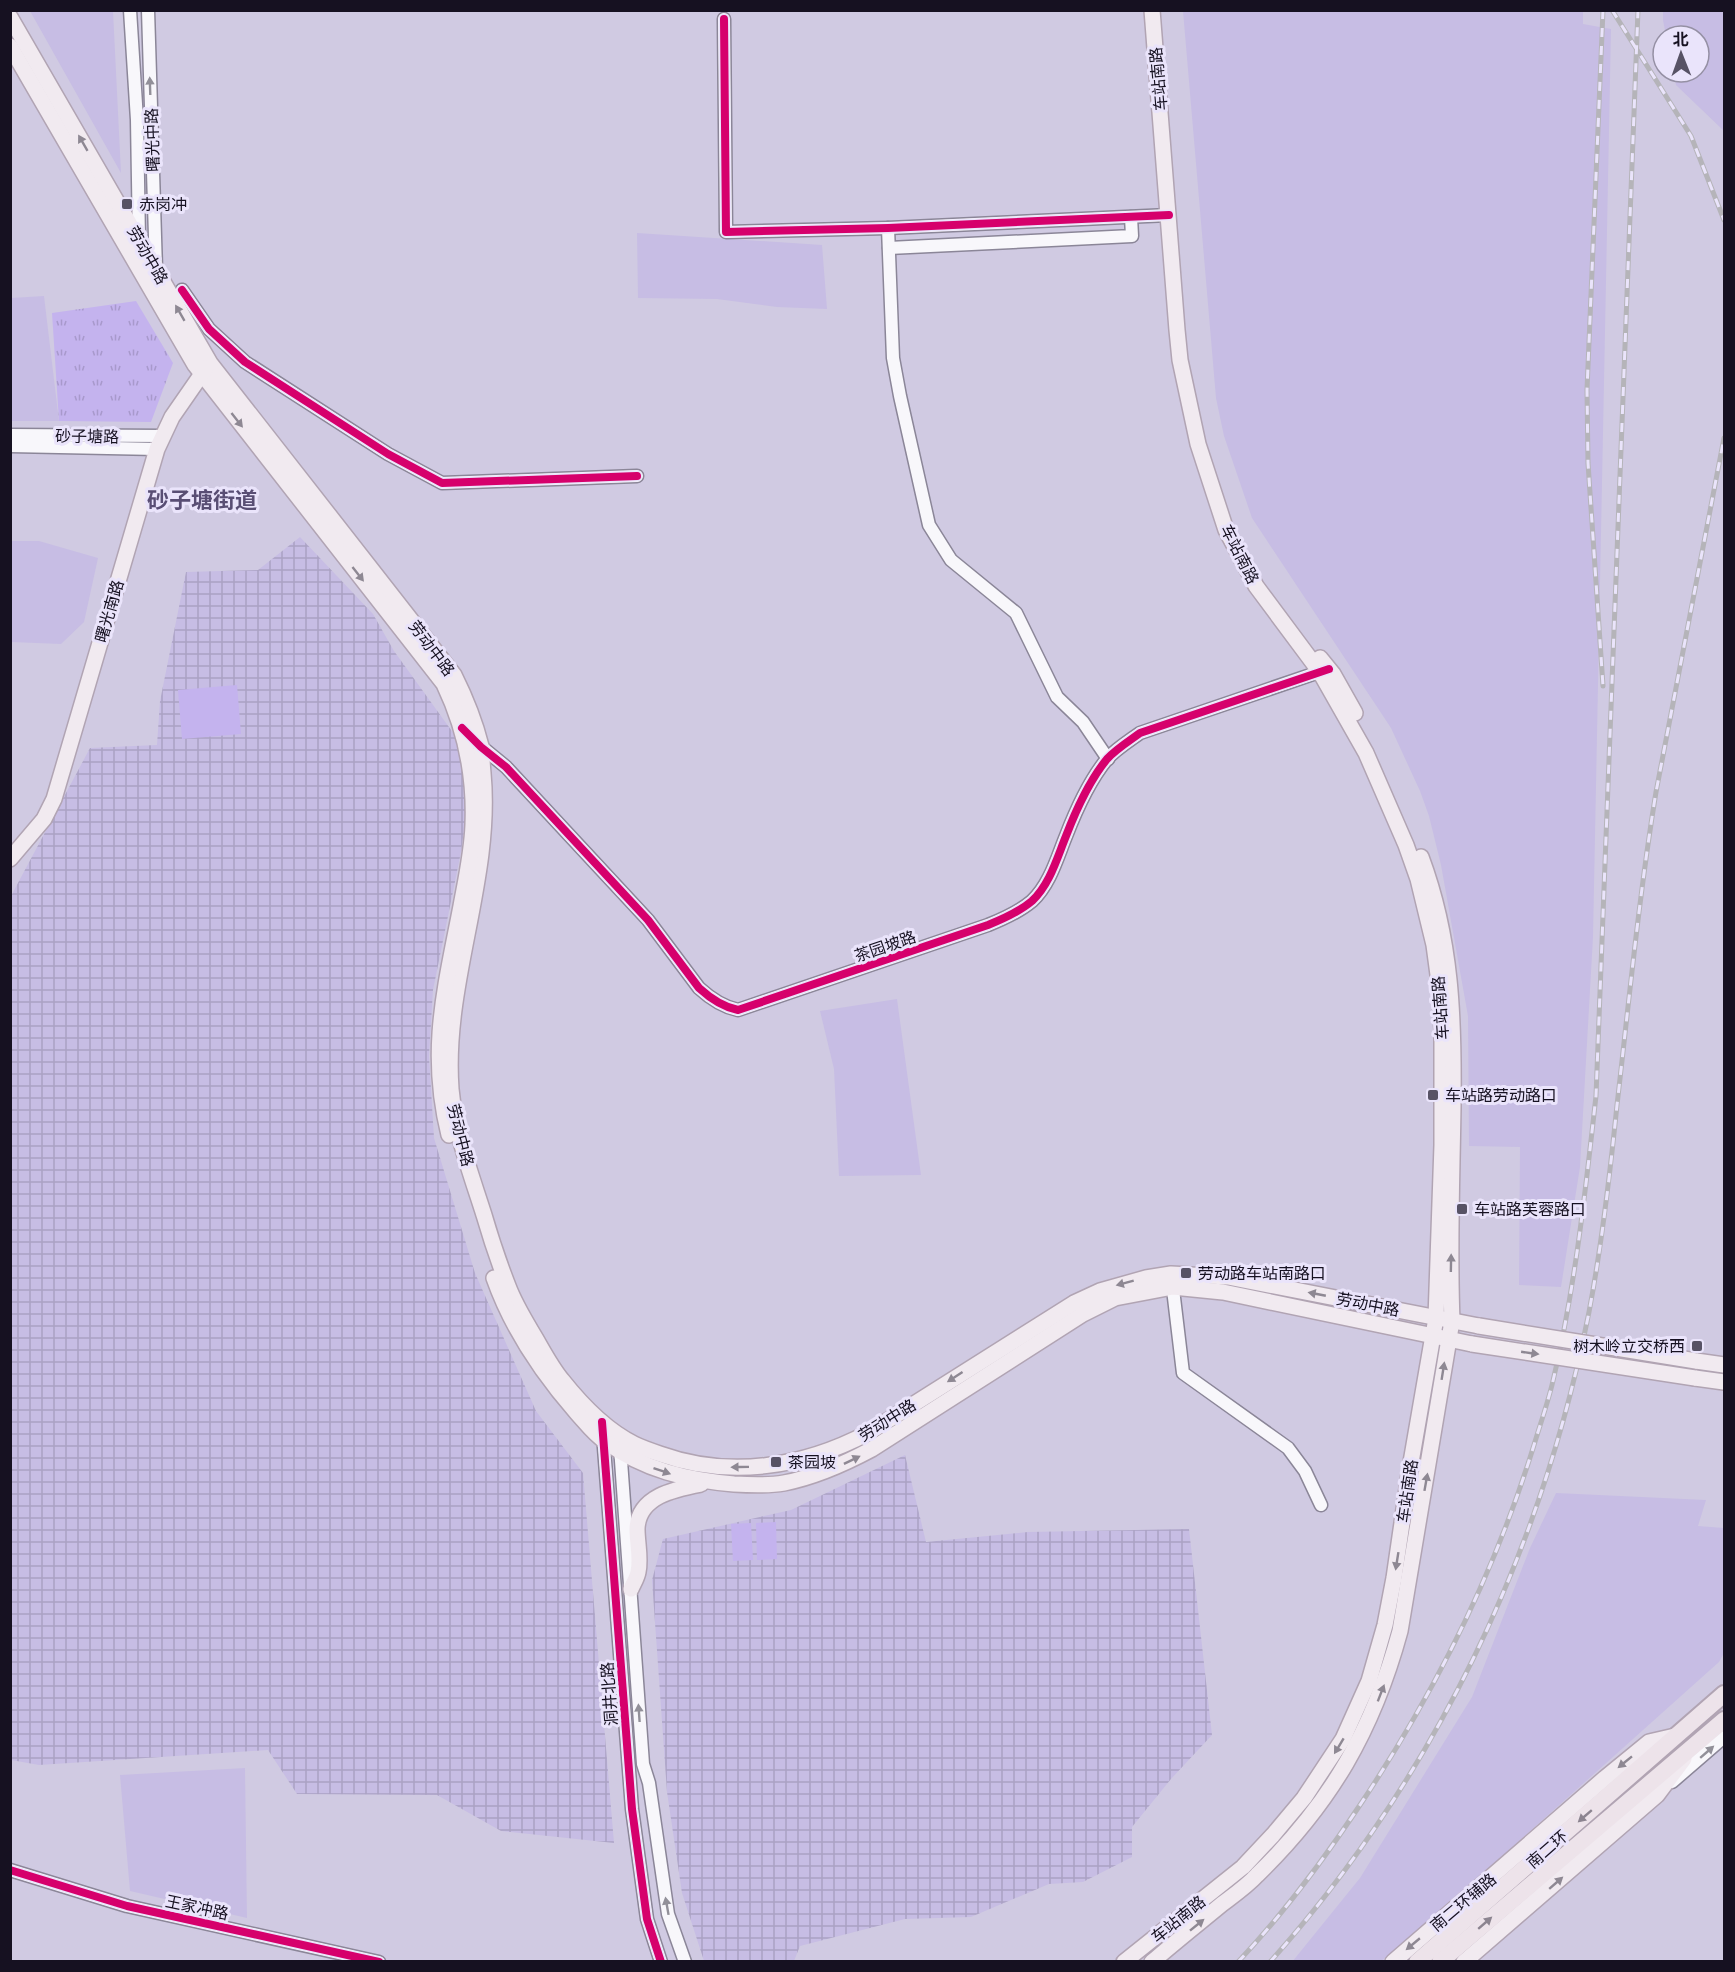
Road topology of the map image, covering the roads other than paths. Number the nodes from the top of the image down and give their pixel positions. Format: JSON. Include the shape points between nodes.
{"nodes":[{"id":1,"x":130,"y":10,"type":"edge"},
{"id":2,"x":148,"y":10,"type":"edge"},
{"id":3,"x":1152,"y":10,"type":"edge"},
{"id":4,"x":1161,"y":10,"type":"edge"},
{"id":5,"x":10,"y":17,"type":"edge"},
{"id":6,"x":724,"y":19,"type":"dead end"},
{"id":7,"x":10,"y":46,"type":"edge"},
{"id":8,"x":1169,"y":215,"type":"junction"},
{"id":9,"x":1131,"y":217,"type":"junction"},
{"id":10,"x":888,"y":228,"type":"junction"},
{"id":11,"x":139,"y":240,"type":"junction"},
{"id":12,"x":889,"y":248,"type":"junction"},
{"id":13,"x":138,"y":268,"type":"junction"},
{"id":14,"x":156,"y":270,"type":"junction"},
{"id":15,"x":182,"y":290,"type":"dead end"},
{"id":16,"x":202,"y":364,"type":"junction"},
{"id":17,"x":10,"y":435,"type":"edge"},
{"id":18,"x":155,"y":442,"type":"junction"},
{"id":19,"x":10,"y":446,"type":"edge"},
{"id":20,"x":637,"y":476,"type":"dead end"},
{"id":21,"x":1325,"y":670,"type":"junction"},
{"id":22,"x":462,"y":728,"type":"junction"},
{"id":23,"x":481,"y":747,"type":"junction"},
{"id":24,"x":1108,"y":759,"type":"junction"},
{"id":25,"x":10,"y":844,"type":"edge"},
{"id":26,"x":10,"y":859,"type":"edge"},
{"id":27,"x":1172,"y":1280,"type":"junction"},
{"id":28,"x":1436,"y":1318,"type":"junction"},
{"id":29,"x":1452,"y":1321,"type":"junction"},
{"id":30,"x":1433,"y":1337,"type":"junction"},
{"id":31,"x":1448,"y":1340,"type":"junction"},
{"id":32,"x":1725,"y":1365,"type":"edge"},
{"id":33,"x":1725,"y":1382,"type":"edge"},
{"id":34,"x":602,"y":1422,"type":"junction"},
{"id":35,"x":619,"y":1435,"type":"junction"},
{"id":36,"x":603,"y":1441,"type":"junction"},
{"id":37,"x":621,"y":1452,"type":"junction"},
{"id":38,"x":714,"y":1482,"type":"junction"},
{"id":39,"x":1321,"y":1505,"type":"dead end"},
{"id":40,"x":631,"y":1589,"type":"junction"},
{"id":41,"x":1725,"y":1683,"type":"edge"},
{"id":42,"x":1725,"y":1694,"type":"edge"},
{"id":43,"x":1697,"y":1717,"type":"junction"},
{"id":44,"x":1725,"y":1720,"type":"edge"},
{"id":45,"x":1675,"y":1736,"type":"junction"},
{"id":46,"x":1725,"y":1737,"type":"edge"},
{"id":47,"x":1690,"y":1750,"type":"junction"},
{"id":48,"x":1657,"y":1795,"type":"junction"},
{"id":49,"x":10,"y":1870,"type":"edge"},
{"id":50,"x":379,"y":1962,"type":"edge"},
{"id":51,"x":661,"y":1962,"type":"edge"},
{"id":52,"x":685,"y":1962,"type":"edge"},
{"id":53,"x":1124,"y":1962,"type":"edge"},
{"id":54,"x":1152,"y":1962,"type":"edge"},
{"id":55,"x":1393,"y":1962,"type":"edge"},
{"id":56,"x":1417,"y":1962,"type":"edge"},
{"id":57,"x":1440,"y":1962,"type":"edge"},
{"id":58,"x":1464,"y":1962,"type":"edge"}],
"edges":[{"from":1,"to":11,"type":"street","name":"曙光中路"},
{"from":14,"to":2,"type":"street","name":"曙光中路","one_way":true},
{"from":3,"to":8,"type":"main road","name":"车站南路"},
{"from":4,"to":21,"type":"main road","name":"车站南路","via":[[1184,329],[1205,440],[1234,527],[1277,602]]},
{"from":11,"to":5,"type":"main road","name":"劳动中路","one_way":true},
{"from":6,"to":10,"type":"street","via":[[726,232]]},
{"from":7,"to":13,"type":"main road","name":"劳动中路"},
{"from":8,"to":9,"type":"street"},
{"from":8,"to":21,"type":"main road","name":"车站南路","via":[[1180,360],[1213,494],[1226,530],[1256,586]]},
{"from":9,"to":10,"type":"street"},
{"from":9,"to":12,"type":"street","via":[[1132,236]]},
{"from":10,"to":12,"type":"street"},
{"from":11,"to":13,"type":"street","name":"曙光中路"},
{"from":11,"to":14,"type":"main road","name":"劳动中路"},
{"from":12,"to":24,"type":"street","via":[[893,358],[929,525],[951,560],[1016,613],[1057,697],[1083,722]]},
{"from":13,"to":16,"type":"main road","name":"劳动中路"},
{"from":16,"to":14,"type":"main road","name":"劳动中路","one_way":true},
{"from":15,"to":20,"type":"street","via":[[209,329],[245,362],[388,454],[442,483]]},
{"from":16,"to":18,"type":"main road","name":"曙光南路","via":[[163,414]]},
{"from":16,"to":22,"type":"main road","name":"劳动中路","one_way":true,"via":[[444,684]]},
{"from":16,"to":23,"type":"main road","name":"劳动中路","via":[[454,675]]},
{"from":17,"to":18,"type":"street","name":"砂子塘路"},
{"from":18,"to":19,"type":"street","name":"砂子塘路"},
{"from":18,"to":25,"type":"main road","name":"曙光南路","via":[[46,797]]},
{"from":18,"to":26,"type":"main road","name":"曙光南路","via":[[54,799],[44,819]]},
{"from":21,"to":24,"type":"street","name":"茶园坡路","via":[[1140,733]]},
{"from":21,"to":28,"type":"main road","name":"车站南路","via":[[1406,845],[1434,945],[1442,1029]]},
{"from":29,"to":21,"type":"main road","name":"车站南路","one_way":true,"via":[[1454,1030],[1444,941],[1429,877],[1375,748]]},
{"from":22,"to":23,"type":"street","name":"茶园坡路"},
{"from":22,"to":36,"type":"main road","name":"劳动中路","via":[[473,794],[473,826],[441,1015],[438,1073],[442,1109],[507,1309],[546,1377]]},
{"from":23,"to":24,"type":"street","name":"茶园坡路","via":[[506,766],[648,920],[699,988],[726,1008],[738,1010],[988,926],[1015,913],[1043,888],[1087,792]]},
{"from":23,"to":34,"type":"main road","name":"劳动中路","via":[[484,824],[451,1033],[454,1109],[460,1140],[508,1288],[561,1380]]},
{"from":28,"to":27,"type":"main road","name":"劳动中路","one_way":true,"via":[[1228,1277]]},
{"from":27,"to":30,"type":"main road","name":"劳动中路"},
{"from":27,"to":35,"type":"main road","name":"劳动中路","one_way":true,"via":[[1116,1285],[1074,1303],[868,1432],[811,1457],[764,1467],[718,1468],[673,1459]]},
{"from":38,"to":27,"type":"main road","name":"劳动中路","one_way":true,"via":[[782,1483],[850,1461],[1083,1314],[1115,1298]]},
{"from":27,"to":39,"type":"street","via":[[1183,1373],[1288,1448],[1305,1471]]},
{"from":28,"to":29,"type":"main road","name":"劳动中路"},
{"from":28,"to":30,"type":"main road","name":"车站南路"},
{"from":29,"to":31,"type":"main road","name":"车站南路"},
{"from":29,"to":32,"type":"main road","name":"劳动中路","bridge":true},
{"from":30,"to":31,"type":"main road","name":"劳动中路"},
{"from":30,"to":53,"type":"main road","name":"车站南路","one_way":true,"via":[[1385,1625],[1369,1681],[1343,1739],[1304,1798],[1243,1867]]},
{"from":31,"to":33,"type":"main road","name":"劳动中路","one_way":true,"bridge":true},
{"from":54,"to":31,"type":"main road","name":"车站南路","one_way":true,"via":[[1256,1876],[1316,1809],[1356,1749],[1381,1694],[1400,1631]]},
{"from":34,"to":35,"type":"main road","name":"劳动中路"},
{"from":34,"to":36,"type":"street","name":"洞井北路"},
{"from":35,"to":37,"type":"street","name":"洞井北路"},
{"from":36,"to":37,"type":"main road","name":"劳动中路"},
{"from":36,"to":51,"type":"street","name":"洞井北路","via":[[633,1809],[647,1919]]},
{"from":37,"to":38,"type":"main road","name":"劳动中路","one_way":true,"via":[[654,1469]]},
{"from":37,"to":40,"type":"street","name":"洞井北路"},
{"from":38,"to":40,"type":"main road","via":[[661,1494],[644,1509],[637,1527],[638,1572]]},
{"from":52,"to":40,"type":"street","name":"洞井北路","one_way":true,"via":[[668,1914],[643,1764]]},
{"from":41,"to":43,"type":"main road"},
{"from":42,"to":43,"type":"highway","name":"南二环"},
{"from":43,"to":45,"type":"highway","name":"南二环"},
{"from":44,"to":47,"type":"highway","name":"南二环"},
{"from":45,"to":55,"type":"main road","name":"南二环辅路","one_way":true,"via":[[1649,1742],[1640,1749]]},
{"from":45,"to":56,"type":"highway","name":"南二环","one_way":true},
{"from":48,"to":46,"type":"street","one_way":true},
{"from":47,"to":48,"type":"main road"},
{"from":57,"to":47,"type":"highway","name":"南二环","one_way":true},
{"from":58,"to":48,"type":"main road","one_way":true},
{"from":49,"to":50,"type":"street","name":"王家冲路","via":[[128,1906]]}]}
